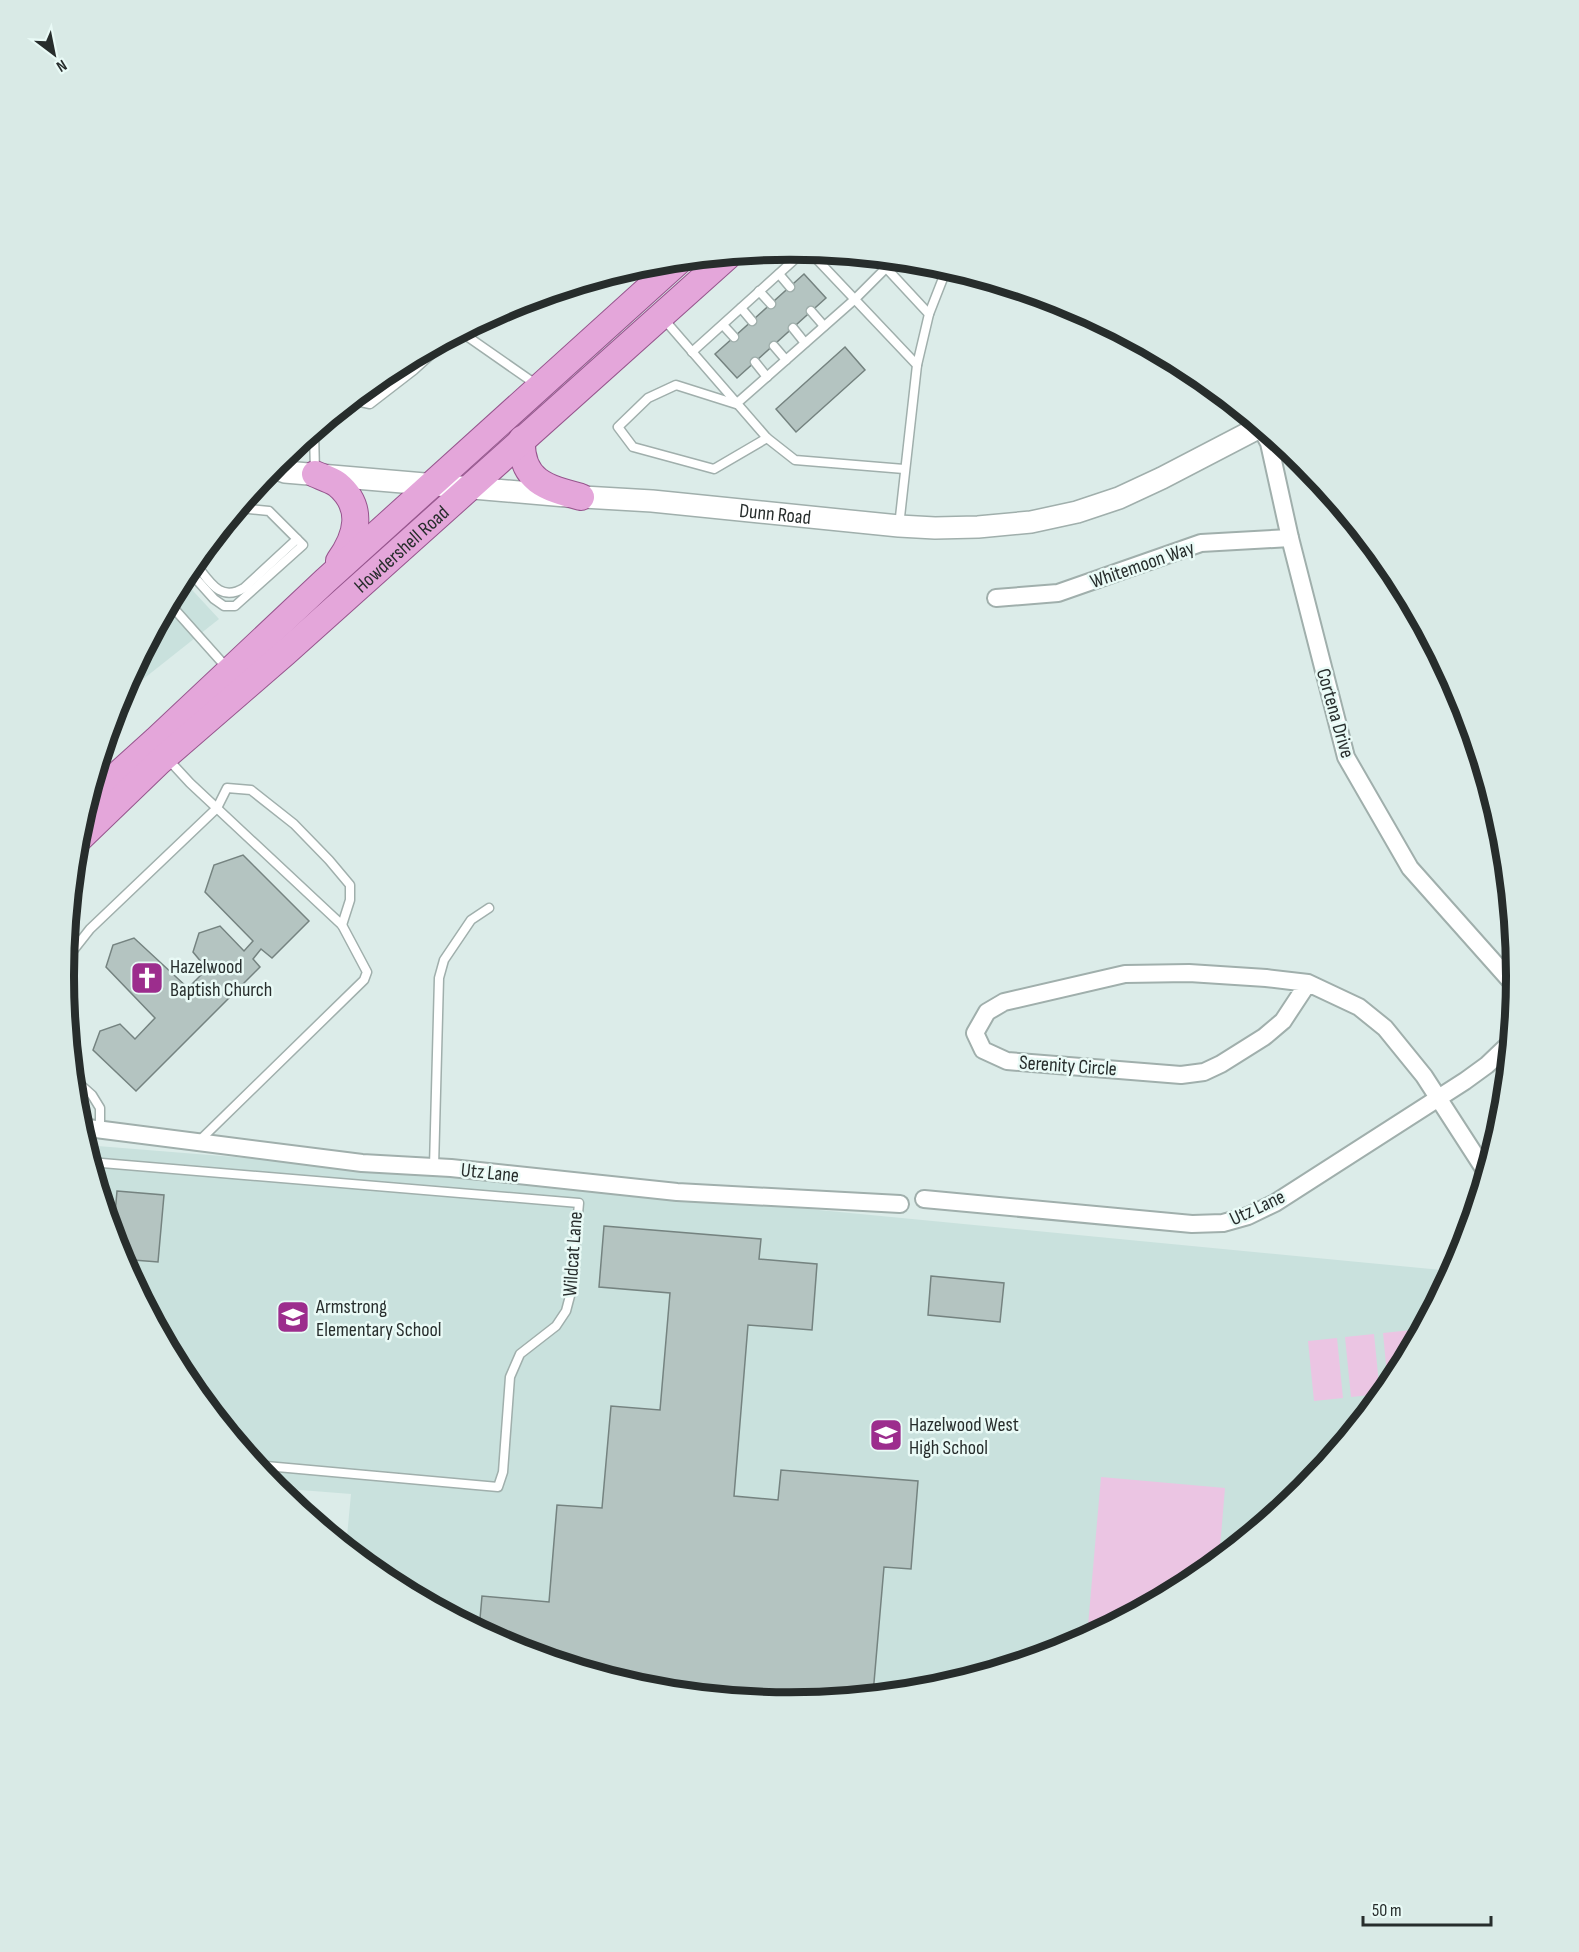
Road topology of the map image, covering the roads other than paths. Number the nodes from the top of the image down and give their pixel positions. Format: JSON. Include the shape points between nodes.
{"nodes":[{"id":1,"x":794,"y":260,"type":"edge"},
{"id":2,"x":818,"y":261,"type":"edge"},
{"id":3,"x":719,"y":264,"type":"edge"},
{"id":4,"x":886,"y":268,"type":"joint"},
{"id":5,"x":668,"y":271,"type":"edge"},
{"id":6,"x":779,"y":274,"type":"junction"},
{"id":7,"x":943,"y":277,"type":"edge"},
{"id":8,"x":790,"y":286,"type":"dead end"},
{"id":9,"x":759,"y":291,"type":"junction"},
{"id":10,"x":854,"y":300,"type":"junction"},
{"id":11,"x":771,"y":304,"type":"dead end"},
{"id":12,"x":741,"y":308,"type":"junction"},
{"id":13,"x":811,"y":311,"type":"dead end"},
{"id":14,"x":929,"y":314,"type":"junction"},
{"id":15,"x":661,"y":316,"type":"junction"},
{"id":16,"x":752,"y":321,"type":"dead end"},
{"id":17,"x":723,"y":325,"type":"junction"},
{"id":18,"x":824,"y":326,"type":"junction"},
{"id":19,"x":793,"y":328,"type":"dead end"},
{"id":20,"x":468,"y":337,"type":"edge"},
{"id":21,"x":734,"y":338,"type":"dead end"},
{"id":22,"x":805,"y":343,"type":"junction"},
{"id":23,"x":774,"y":346,"type":"dead end"},
{"id":24,"x":692,"y":352,"type":"junction"},
{"id":25,"x":786,"y":360,"type":"junction"},
{"id":26,"x":424,"y":361,"type":"edge"},
{"id":27,"x":755,"y":362,"type":"dead end"},
{"id":28,"x":917,"y":365,"type":"junction"},
{"id":29,"x":767,"y":377,"type":"junction"},
{"id":30,"x":540,"y":387,"type":"junction"},
{"id":31,"x":362,"y":402,"type":"edge"},
{"id":32,"x":736,"y":404,"type":"junction"},
{"id":33,"x":1253,"y":431,"type":"edge"},
{"id":34,"x":767,"y":438,"type":"junction"},
{"id":35,"x":522,"y":439,"type":"junction"},
{"id":36,"x":314,"y":441,"type":"edge"},
{"id":37,"x":1269,"y":445,"type":"edge"},
{"id":38,"x":904,"y":469,"type":"junction"},
{"id":39,"x":282,"y":471,"type":"edge"},
{"id":40,"x":315,"y":474,"type":"junction"},
{"id":41,"x":431,"y":484,"type":"junction"},
{"id":42,"x":469,"y":487,"type":"junction"},
{"id":43,"x":581,"y":497,"type":"junction"},
{"id":44,"x":247,"y":509,"type":"edge"},
{"id":45,"x":899,"y":526,"type":"junction"},
{"id":46,"x":1290,"y":538,"type":"junction"},
{"id":47,"x":297,"y":539,"type":"junction"},
{"id":48,"x":200,"y":569,"type":"edge"},
{"id":49,"x":195,"y":577,"type":"edge"},
{"id":50,"x":324,"y":581,"type":"junction"},
{"id":51,"x":996,"y":598,"type":"dead end"},
{"id":52,"x":174,"y":609,"type":"edge"},
{"id":53,"x":229,"y":671,"type":"junction"},
{"id":54,"x":166,"y":757,"type":"junction"},
{"id":55,"x":98,"y":792,"type":"edge"},
{"id":56,"x":217,"y":808,"type":"junction"},
{"id":57,"x":88,"y":830,"type":"edge"},
{"id":58,"x":489,"y":909,"type":"dead end"},
{"id":59,"x":342,"y":925,"type":"junction"},
{"id":60,"x":75,"y":949,"type":"edge"},
{"id":61,"x":1506,"y":976,"type":"edge"},
{"id":62,"x":1308,"y":983,"type":"junction"},
{"id":63,"x":1501,"y":1052,"type":"edge"},
{"id":64,"x":83,"y":1087,"type":"edge"},
{"id":65,"x":1438,"y":1099,"type":"junction"},
{"id":66,"x":90,"y":1129,"type":"edge"},
{"id":67,"x":100,"y":1130,"type":"junction"},
{"id":68,"x":198,"y":1142,"type":"junction"},
{"id":69,"x":98,"y":1163,"type":"edge"},
{"id":70,"x":1480,"y":1163,"type":"edge"},
{"id":71,"x":434,"y":1167,"type":"junction"},
{"id":72,"x":924,"y":1199,"type":"dead end"},
{"id":73,"x":900,"y":1204,"type":"dead end"},
{"id":74,"x":268,"y":1466,"type":"edge"}],
"edges":[{"from":1,"to":6,"type":"lane"},
{"from":2,"to":10,"type":"lane"},
{"from":3,"to":15,"type":"main road","name":"Howdershell Road"},
{"from":4,"to":10,"type":"lane"},
{"from":4,"to":14,"type":"lane"},
{"from":5,"to":30,"type":"main road","name":"Howdershell Road"},
{"from":6,"to":8,"type":"lane"},
{"from":6,"to":9,"type":"lane"},
{"from":7,"to":14,"type":"lane"},
{"from":9,"to":11,"type":"lane"},
{"from":9,"to":12,"type":"lane"},
{"from":10,"to":18,"type":"lane"},
{"from":10,"to":28,"type":"lane"},
{"from":12,"to":16,"type":"lane"},
{"from":12,"to":17,"type":"lane"},
{"from":13,"to":18,"type":"lane"},
{"from":14,"to":28,"type":"lane"},
{"from":15,"to":24,"type":"lane"},
{"from":15,"to":35,"type":"main road","name":"Howdershell Road"},
{"from":17,"to":21,"type":"lane"},
{"from":17,"to":24,"type":"lane"},
{"from":18,"to":22,"type":"lane"},
{"from":19,"to":22,"type":"lane"},
{"from":20,"to":30,"type":"lane"},
{"from":22,"to":25,"type":"lane"},
{"from":23,"to":25,"type":"lane"},
{"from":24,"to":32,"type":"lane"},
{"from":25,"to":29,"type":"lane"},
{"from":26,"to":31,"type":"lane","via":[[370,404]]},
{"from":27,"to":29,"type":"lane"},
{"from":28,"to":38,"type":"lane"},
{"from":29,"to":32,"type":"lane"},
{"from":30,"to":41,"type":"main road","name":"Howdershell Road"},
{"from":32,"to":34,"type":"lane"},
{"from":32,"to":34,"type":"lane","via":[[676,385],[648,398],[618,427],[633,447],[714,469]]},
{"from":33,"to":45,"type":"street","name":"Dunn Road","via":[[1119,498],[1077,512],[978,527]]},
{"from":34,"to":38,"type":"lane","via":[[795,460]]},
{"from":35,"to":42,"type":"main road","name":"Howdershell Road"},
{"from":35,"to":43,"type":"main road","via":[[526,467],[539,482]]},
{"from":36,"to":40,"type":"lane"},
{"from":37,"to":46,"type":"street","name":"Cortena Drive"},
{"from":38,"to":45,"type":"lane"},
{"from":39,"to":40,"type":"street","name":"Dunn Road"},
{"from":40,"to":41,"type":"street","name":"Dunn Road"},
{"from":40,"to":50,"type":"main road","via":[[336,484],[354,507],[356,518],[354,536]]},
{"from":41,"to":42,"type":"street","name":"Dunn Road"},
{"from":41,"to":50,"type":"main road","name":"Howdershell Road"},
{"from":42,"to":43,"type":"street","name":"Dunn Road"},
{"from":42,"to":54,"type":"main road","name":"Howdershell Road"},
{"from":43,"to":45,"type":"street","name":"Dunn Road"},
{"from":44,"to":47,"type":"lane","via":[[269,511]]},
{"from":46,"to":51,"type":"street","name":"Whitemoon Way","via":[[1201,543],[1058,593]]},
{"from":46,"to":61,"type":"street","name":"Cortena Drive","via":[[1346,757],[1410,868]]},
{"from":47,"to":48,"type":"lane","via":[[234,594],[219,591]]},
{"from":47,"to":49,"type":"lane","via":[[303,545],[236,606],[224,606]]},
{"from":50,"to":53,"type":"main road","name":"Howdershell Road"},
{"from":52,"to":53,"type":"lane"},
{"from":53,"to":55,"type":"main road","name":"Howdershell Road"},
{"from":54,"to":56,"type":"lane"},
{"from":54,"to":57,"type":"main road","name":"Howdershell Road"},
{"from":56,"to":59,"type":"lane"},
{"from":56,"to":59,"type":"lane","via":[[227,788],[251,790],[294,824],[350,885]]},
{"from":56,"to":60,"type":"lane","via":[[90,929]]},
{"from":58,"to":71,"type":"lane","via":[[471,920],[444,960],[440,978]]},
{"from":59,"to":68,"type":"lane","via":[[367,972],[364,980]]},
{"from":62,"to":62,"type":"street","name":"Serenity Circle","via":[[1189,974],[1125,974],[1004,1002],[987,1012],[975,1033],[983,1050],[1007,1061],[1181,1075],[1204,1072],[1264,1037],[1283,1021]]},
{"from":62,"to":65,"type":"street","name":"Serenity Circle","via":[[1359,1007],[1385,1028]]},
{"from":63,"to":65,"type":"street","name":"Utz Lane"},
{"from":64,"to":67,"type":"lane","via":[[100,1108]]},
{"from":65,"to":70,"type":"street","name":"Serenity Circle"},
{"from":65,"to":72,"type":"street","name":"Utz Lane","via":[[1275,1203],[1223,1223],[1140,1220]]},
{"from":66,"to":67,"type":"street","name":"Utz Lane"},
{"from":67,"to":68,"type":"street","name":"Utz Lane"},
{"from":68,"to":71,"type":"street","name":"Utz Lane","via":[[362,1163]]},
{"from":69,"to":74,"type":"lane","name":"Wildcat Lane","via":[[579,1203],[567,1311],[556,1326],[520,1354],[510,1377],[503,1472],[498,1487]]},
{"from":71,"to":73,"type":"street","name":"Utz Lane","via":[[677,1192]]}]}
